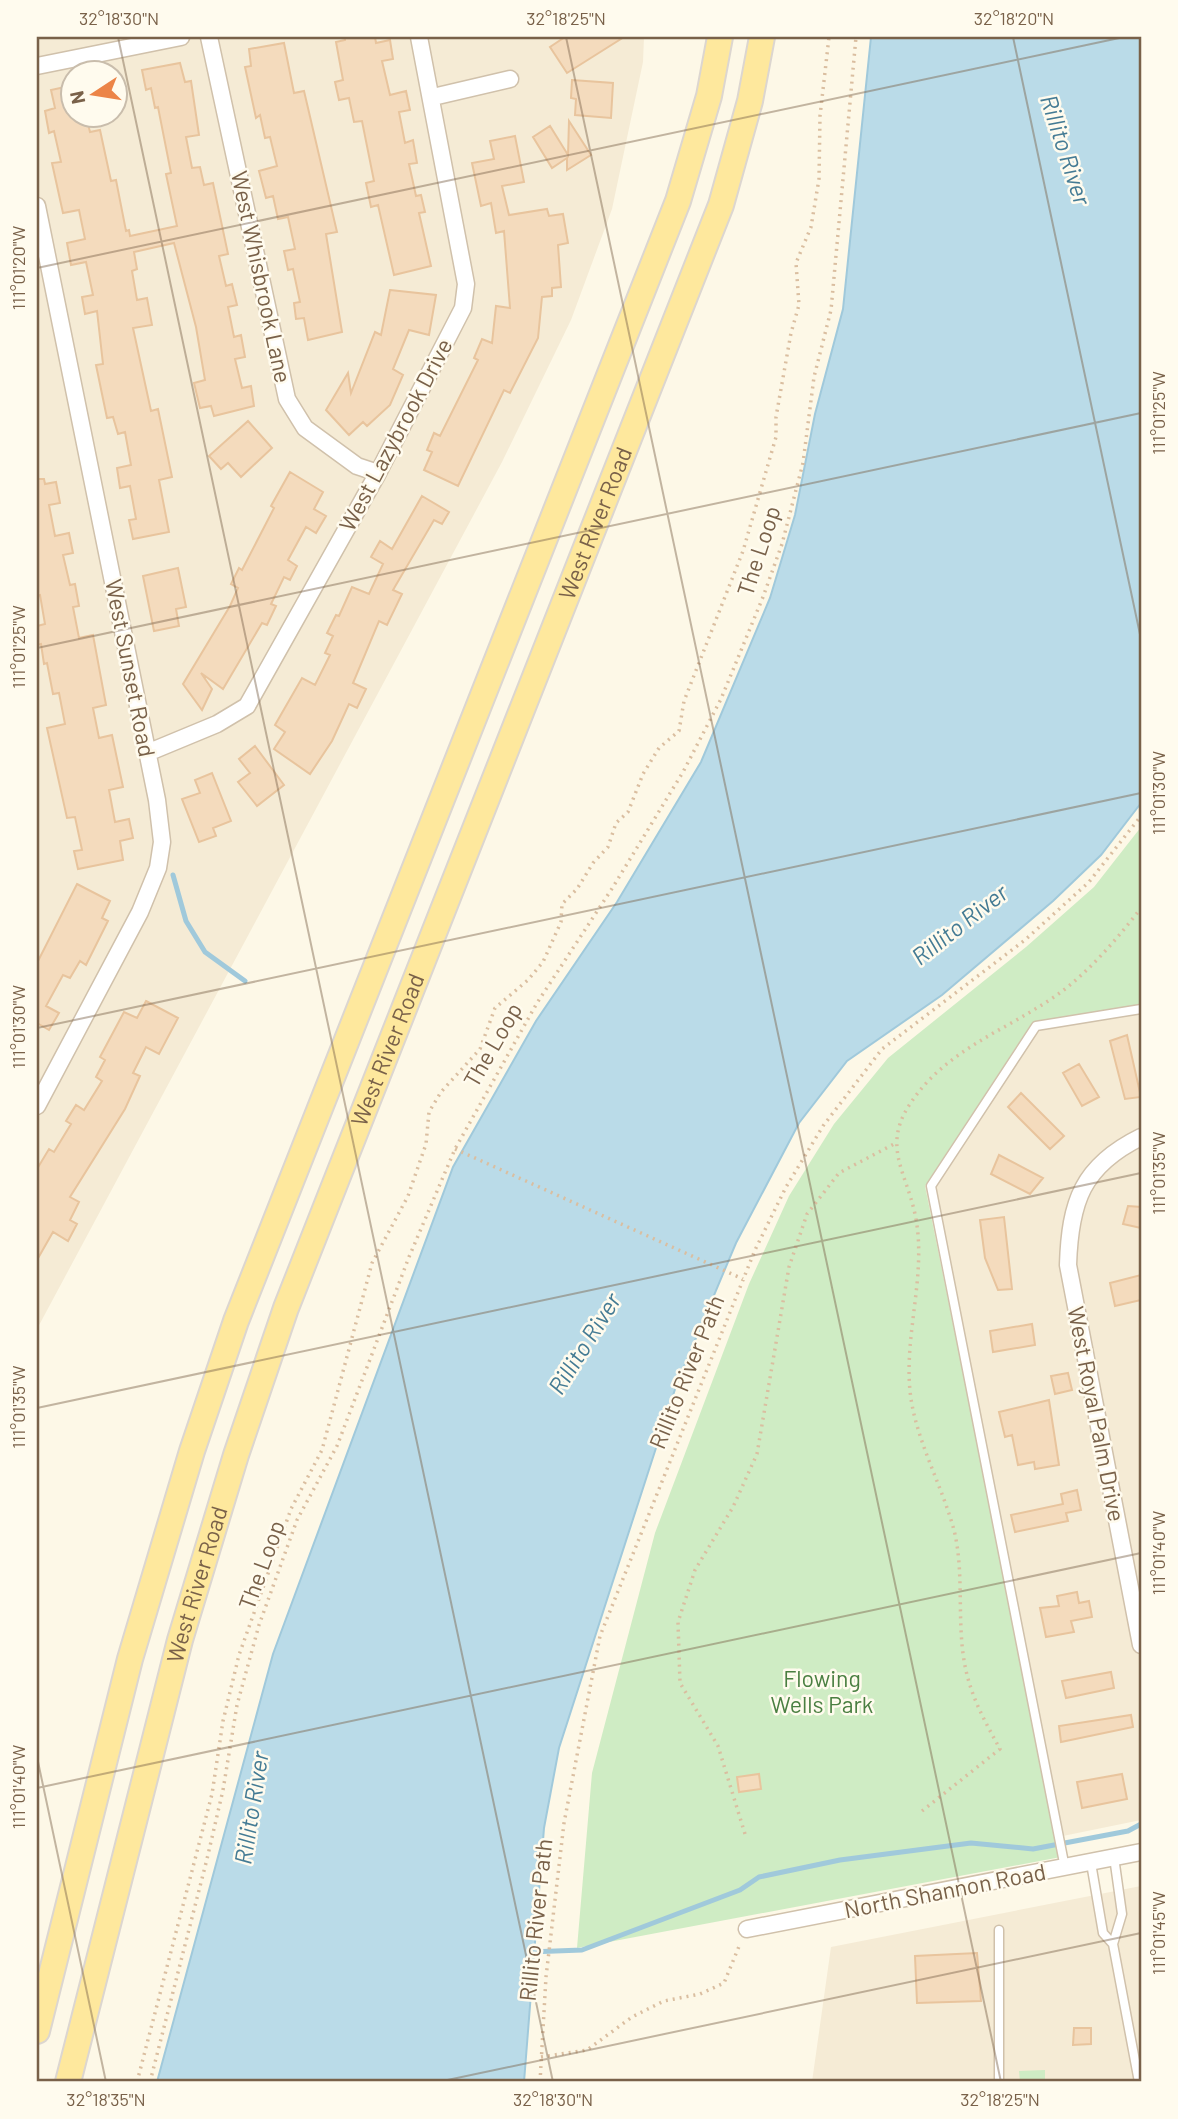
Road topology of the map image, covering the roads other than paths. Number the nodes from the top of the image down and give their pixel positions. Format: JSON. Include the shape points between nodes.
{"nodes":[{"id":1,"x":181,"y":37,"type":"edge"},
{"id":2,"x":209,"y":37,"type":"edge"},
{"id":3,"x":419,"y":37,"type":"edge"},
{"id":4,"x":720,"y":37,"type":"edge"},
{"id":5,"x":762,"y":37,"type":"edge"},
{"id":6,"x":37,"y":66,"type":"edge"},
{"id":7,"x":510,"y":79,"type":"dead end"},
{"id":8,"x":433,"y":97,"type":"junction"},
{"id":9,"x":37,"y":206,"type":"edge"},
{"id":10,"x":378,"y":473,"type":"junction"},
{"id":11,"x":147,"y":753,"type":"junction"},
{"id":12,"x":447,"y":787,"type":"junction"},
{"id":13,"x":484,"y":804,"type":"junction"},
{"id":14,"x":1141,"y":1009,"type":"edge"},
{"id":15,"x":37,"y":1106,"type":"edge"},
{"id":16,"x":1141,"y":1137,"type":"edge"},
{"id":17,"x":1141,"y":1645,"type":"edge"},
{"id":18,"x":1141,"y":1852,"type":"edge"},
{"id":19,"x":1114,"y":1857,"type":"junction"},
{"id":20,"x":1091,"y":1863,"type":"junction"},
{"id":21,"x":1065,"y":1868,"type":"junction"},
{"id":22,"x":747,"y":1929,"type":"road end"},
{"id":23,"x":999,"y":1930,"type":"dead end"},
{"id":24,"x":1113,"y":1944,"type":"junction"},
{"id":25,"x":37,"y":2031,"type":"edge"},
{"id":26,"x":68,"y":2082,"type":"edge"},
{"id":27,"x":999,"y":2082,"type":"edge"},
{"id":28,"x":1139,"y":2082,"type":"edge"}],
"edges":[{"from":1,"to":6,"type":"street"},
{"from":2,"to":10,"type":"street","name":"West Whisbrook Lane","via":[[287,399],[305,428],[357,466]]},
{"from":3,"to":8,"type":"street","name":"West Lazybrook Drive"},
{"from":4,"to":12,"type":"main road","name":"West River Road","via":[[709,96],[678,201]]},
{"from":5,"to":13,"type":"main road","name":"West River Road","via":[[750,102],[721,205]]},
{"from":7,"to":8,"type":"street"},
{"from":8,"to":10,"type":"street","name":"West Lazybrook Drive","via":[[466,297]]},
{"from":9,"to":11,"type":"street","name":"West Sunset Road"},
{"from":10,"to":11,"type":"street","name":"West Lazybrook Drive","via":[[247,706],[217,724]]},
{"from":11,"to":15,"type":"street","name":"West Sunset Road","via":[[162,842],[158,868],[140,912]]},
{"from":12,"to":13,"type":"main road"},
{"from":12,"to":25,"type":"main road","name":"West River Road","via":[[241,1308],[192,1451],[131,1659]]},
{"from":13,"to":26,"type":"main road","name":"West River Road","via":[[286,1308],[236,1455],[180,1640]]},
{"from":14,"to":21,"type":"lane","via":[[1036,1027],[931,1186]]},
{"from":16,"to":17,"type":"street","name":"West Royal Palm Drive","via":[[1114,1150],[1082,1187],[1069,1222],[1068,1265]]},
{"from":18,"to":19,"type":"street","name":"North Shannon Road"},
{"from":19,"to":20,"type":"street","name":"North Shannon Road"},
{"from":19,"to":24,"type":"lane","via":[[1122,1914]]},
{"from":20,"to":21,"type":"street","name":"North Shannon Road"},
{"from":20,"to":24,"type":"lane","via":[[1103,1933]]},
{"from":21,"to":22,"type":"street","name":"North Shannon Road"},
{"from":23,"to":27,"type":"lane"},
{"from":24,"to":28,"type":"lane"}]}
